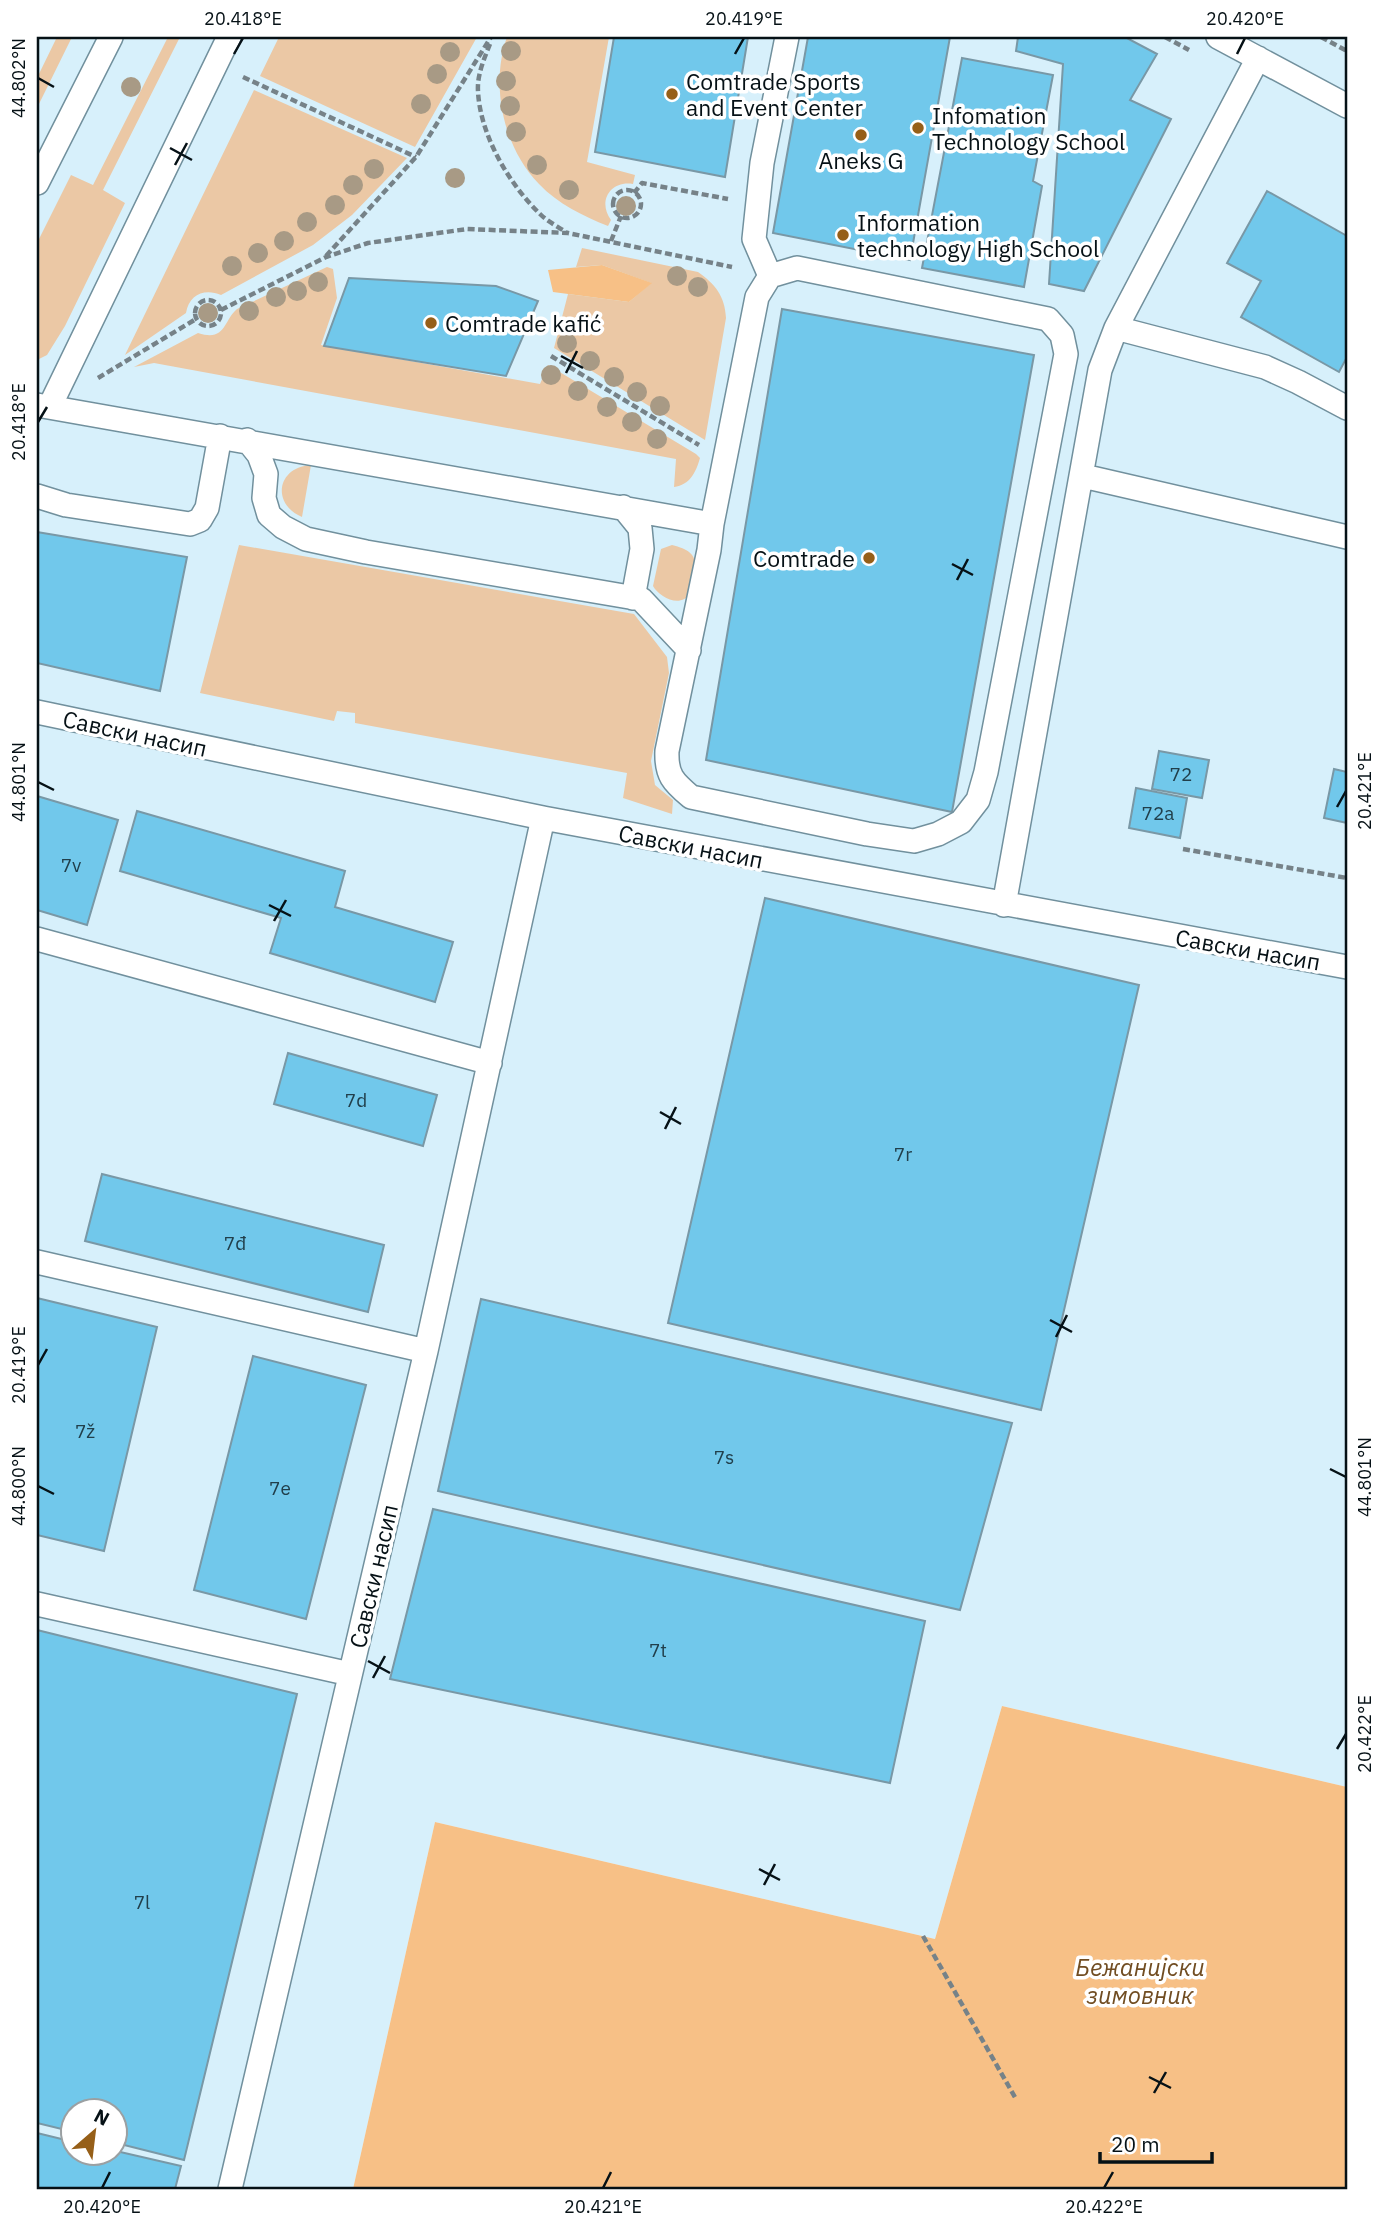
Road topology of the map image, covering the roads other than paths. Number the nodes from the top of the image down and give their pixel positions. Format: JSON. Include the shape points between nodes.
{"nodes":[{"id":1,"x":111,"y":37,"type":"edge"},
{"id":2,"x":229,"y":37,"type":"edge"},
{"id":3,"x":787,"y":37,"type":"edge"},
{"id":4,"x":1218,"y":37,"type":"edge"},
{"id":5,"x":1258,"y":58,"type":"junction"},
{"id":6,"x":1347,"y":106,"type":"edge"},
{"id":7,"x":37,"y":183,"type":"edge"},
{"id":8,"x":770,"y":276,"type":"junction"},
{"id":9,"x":1116,"y":328,"type":"junction"},
{"id":10,"x":44,"y":405,"type":"edge"},
{"id":11,"x":1347,"y":408,"type":"edge"},
{"id":12,"x":220,"y":436,"type":"junction"},
{"id":13,"x":247,"y":440,"type":"junction"},
{"id":14,"x":1083,"y":477,"type":"junction"},
{"id":15,"x":37,"y":496,"type":"edge"},
{"id":16,"x":623,"y":507,"type":"junction"},
{"id":17,"x":712,"y":524,"type":"junction"},
{"id":18,"x":1347,"y":537,"type":"edge"},
{"id":19,"x":633,"y":598,"type":"junction"},
{"id":20,"x":689,"y":650,"type":"junction"},
{"id":21,"x":37,"y":712,"type":"edge"},
{"id":22,"x":544,"y":818,"type":"junction"},
{"id":23,"x":1004,"y":905,"type":"junction"},
{"id":24,"x":37,"y":939,"type":"edge"},
{"id":25,"x":1347,"y":967,"type":"edge"},
{"id":26,"x":490,"y":1063,"type":"junction"},
{"id":27,"x":37,"y":1262,"type":"edge"},
{"id":28,"x":426,"y":1350,"type":"junction"},
{"id":29,"x":37,"y":1604,"type":"edge"},
{"id":30,"x":350,"y":1674,"type":"junction"},
{"id":31,"x":230,"y":2189,"type":"edge"}],
"edges":[{"from":1,"to":7,"type":"lane"},
{"from":2,"to":10,"type":"lane"},
{"from":3,"to":8,"type":"lane","via":[[762,163],[754,239]]},
{"from":4,"to":5,"type":"lane"},
{"from":5,"to":6,"type":"lane"},
{"from":5,"to":9,"type":"lane"},
{"from":8,"to":17,"type":"lane","via":[[757,297]]},
{"from":8,"to":20,"type":"lane","via":[[797,268],[1048,319],[1062,335],[1066,354],[978,800],[961,822],[914,841],[691,797],[666,768]]},
{"from":9,"to":11,"type":"lane","via":[[1265,367]]},
{"from":9,"to":14,"type":"lane","via":[[1100,370]]},
{"from":10,"to":12,"type":"lane"},
{"from":12,"to":13,"type":"lane"},
{"from":12,"to":15,"type":"lane","via":[[207,508],[200,520],[190,523],[66,505]]},
{"from":13,"to":16,"type":"lane"},
{"from":13,"to":19,"type":"lane","via":[[266,474],[264,499],[269,514],[306,539]]},
{"from":14,"to":18,"type":"lane"},
{"from":14,"to":23,"type":"lane"},
{"from":16,"to":17,"type":"lane"},
{"from":16,"to":19,"type":"lane","via":[[640,528],[642,549]]},
{"from":17,"to":20,"type":"lane"},
{"from":19,"to":20,"type":"lane","via":[[641,599]]},
{"from":21,"to":22,"type":"lane","name":"Савски насип"},
{"from":22,"to":23,"type":"lane","name":"Савски насип"},
{"from":22,"to":26,"type":"lane","name":"Савски насип"},
{"from":23,"to":25,"type":"lane","name":"Савски насип"},
{"from":24,"to":26,"type":"lane"},
{"from":26,"to":28,"type":"lane","name":"Савски насип"},
{"from":27,"to":28,"type":"lane"},
{"from":28,"to":30,"type":"lane","name":"Савски насип"},
{"from":29,"to":30,"type":"lane"},
{"from":30,"to":31,"type":"lane","name":"Савски насип"}]}
